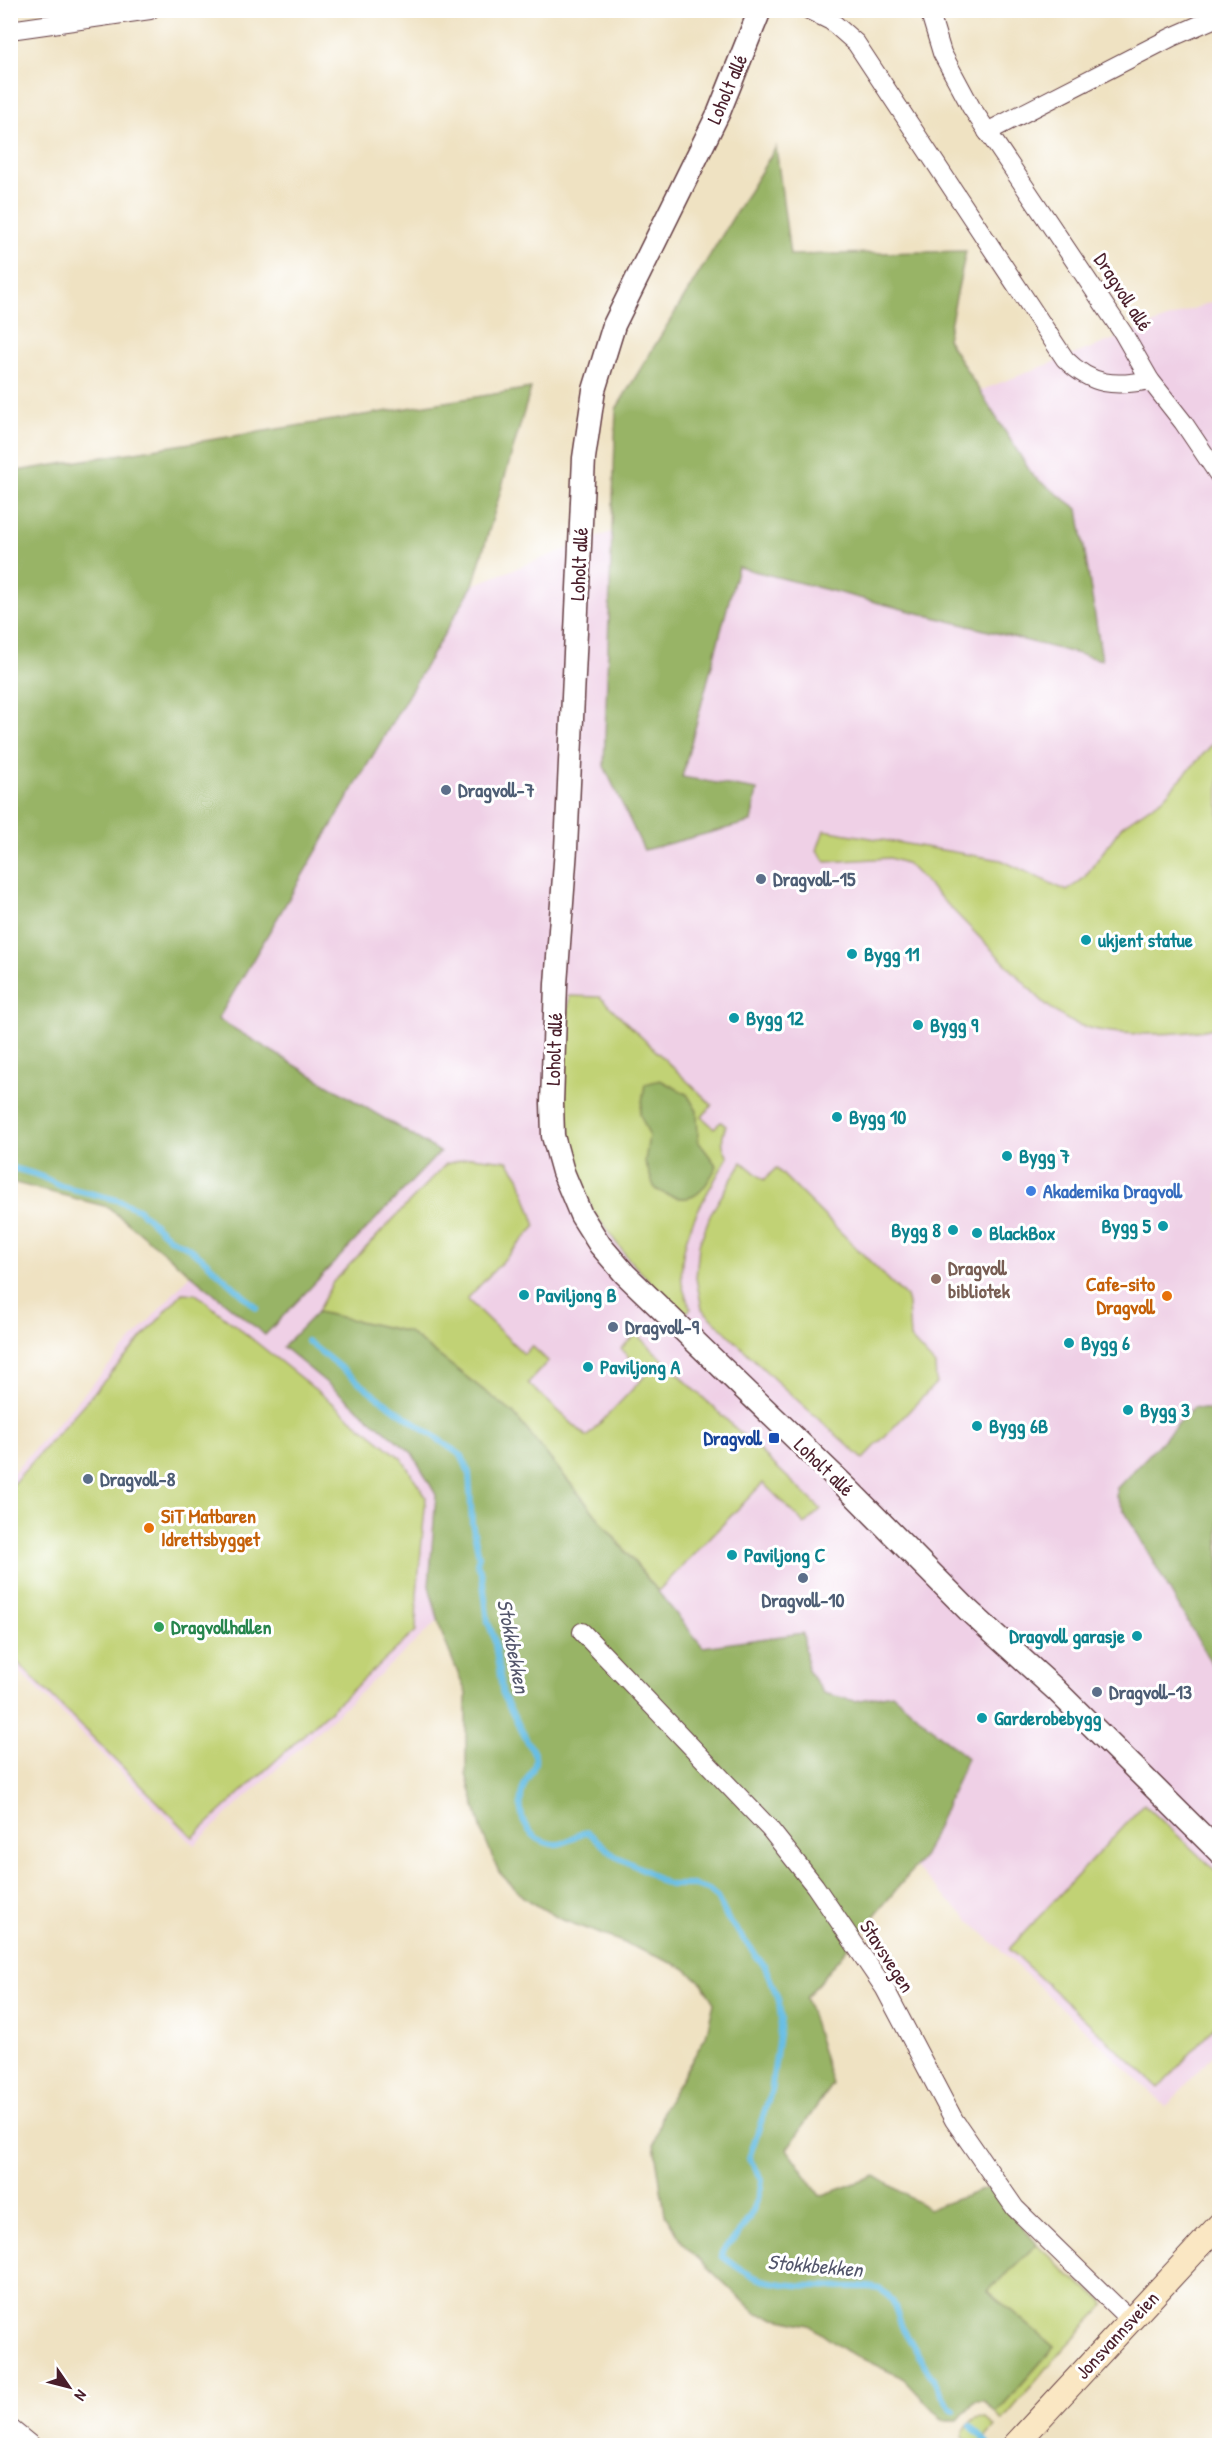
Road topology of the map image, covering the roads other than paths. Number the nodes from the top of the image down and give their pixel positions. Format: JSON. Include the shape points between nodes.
{"nodes":[{"id":1,"x":150,"y":10,"type":"edge"},
{"id":2,"x":760,"y":10,"type":"edge"},
{"id":3,"x":809,"y":10,"type":"edge"},
{"id":4,"x":929,"y":10,"type":"edge"},
{"id":5,"x":1220,"y":16,"type":"edge"},
{"id":6,"x":10,"y":30,"type":"edge"},
{"id":7,"x":987,"y":132,"type":"junction"},
{"id":8,"x":1150,"y":380,"type":"junction"},
{"id":9,"x":1220,"y":477,"type":"edge"},
{"id":10,"x":582,"y":1632,"type":"dead end"},
{"id":11,"x":1220,"y":1853,"type":"edge"},
{"id":12,"x":1220,"y":2224,"type":"edge"},
{"id":13,"x":1130,"y":2320,"type":"junction"},
{"id":14,"x":10,"y":2428,"type":"edge"},
{"id":15,"x":32,"y":2445,"type":"edge"},
{"id":16,"x":1014,"y":2445,"type":"edge"}],
"edges":[{"from":1,"to":6,"type":"street"},
{"from":2,"to":11,"type":"street","name":"Loholt allé","via":[[718,112],[614,325],[594,390],[584,458],[556,984],[553,1136],[581,1215],[613,1261]]},
{"from":3,"to":8,"type":"street","via":[[844,30],[863,52],[1065,359],[1084,375],[1104,382],[1131,384]]},
{"from":4,"to":7,"type":"street","name":"Dragvoll allé","via":[[942,52]]},
{"from":5,"to":7,"type":"street"},
{"from":7,"to":8,"type":"street","name":"Dragvoll allé","via":[[1123,333]]},
{"from":8,"to":9,"type":"street","name":"Dragvoll allé"},
{"from":10,"to":13,"type":"street","name":"Stavsvegen","via":[[769,1828],[815,1886],[885,1989],[954,2120],[1015,2208]]},
{"from":12,"to":13,"type":"main road","name":"Jonsvannsveien"},
{"from":13,"to":16,"type":"main road","name":"Jonsvannsveien"},
{"from":14,"to":15,"type":"street"}]}
